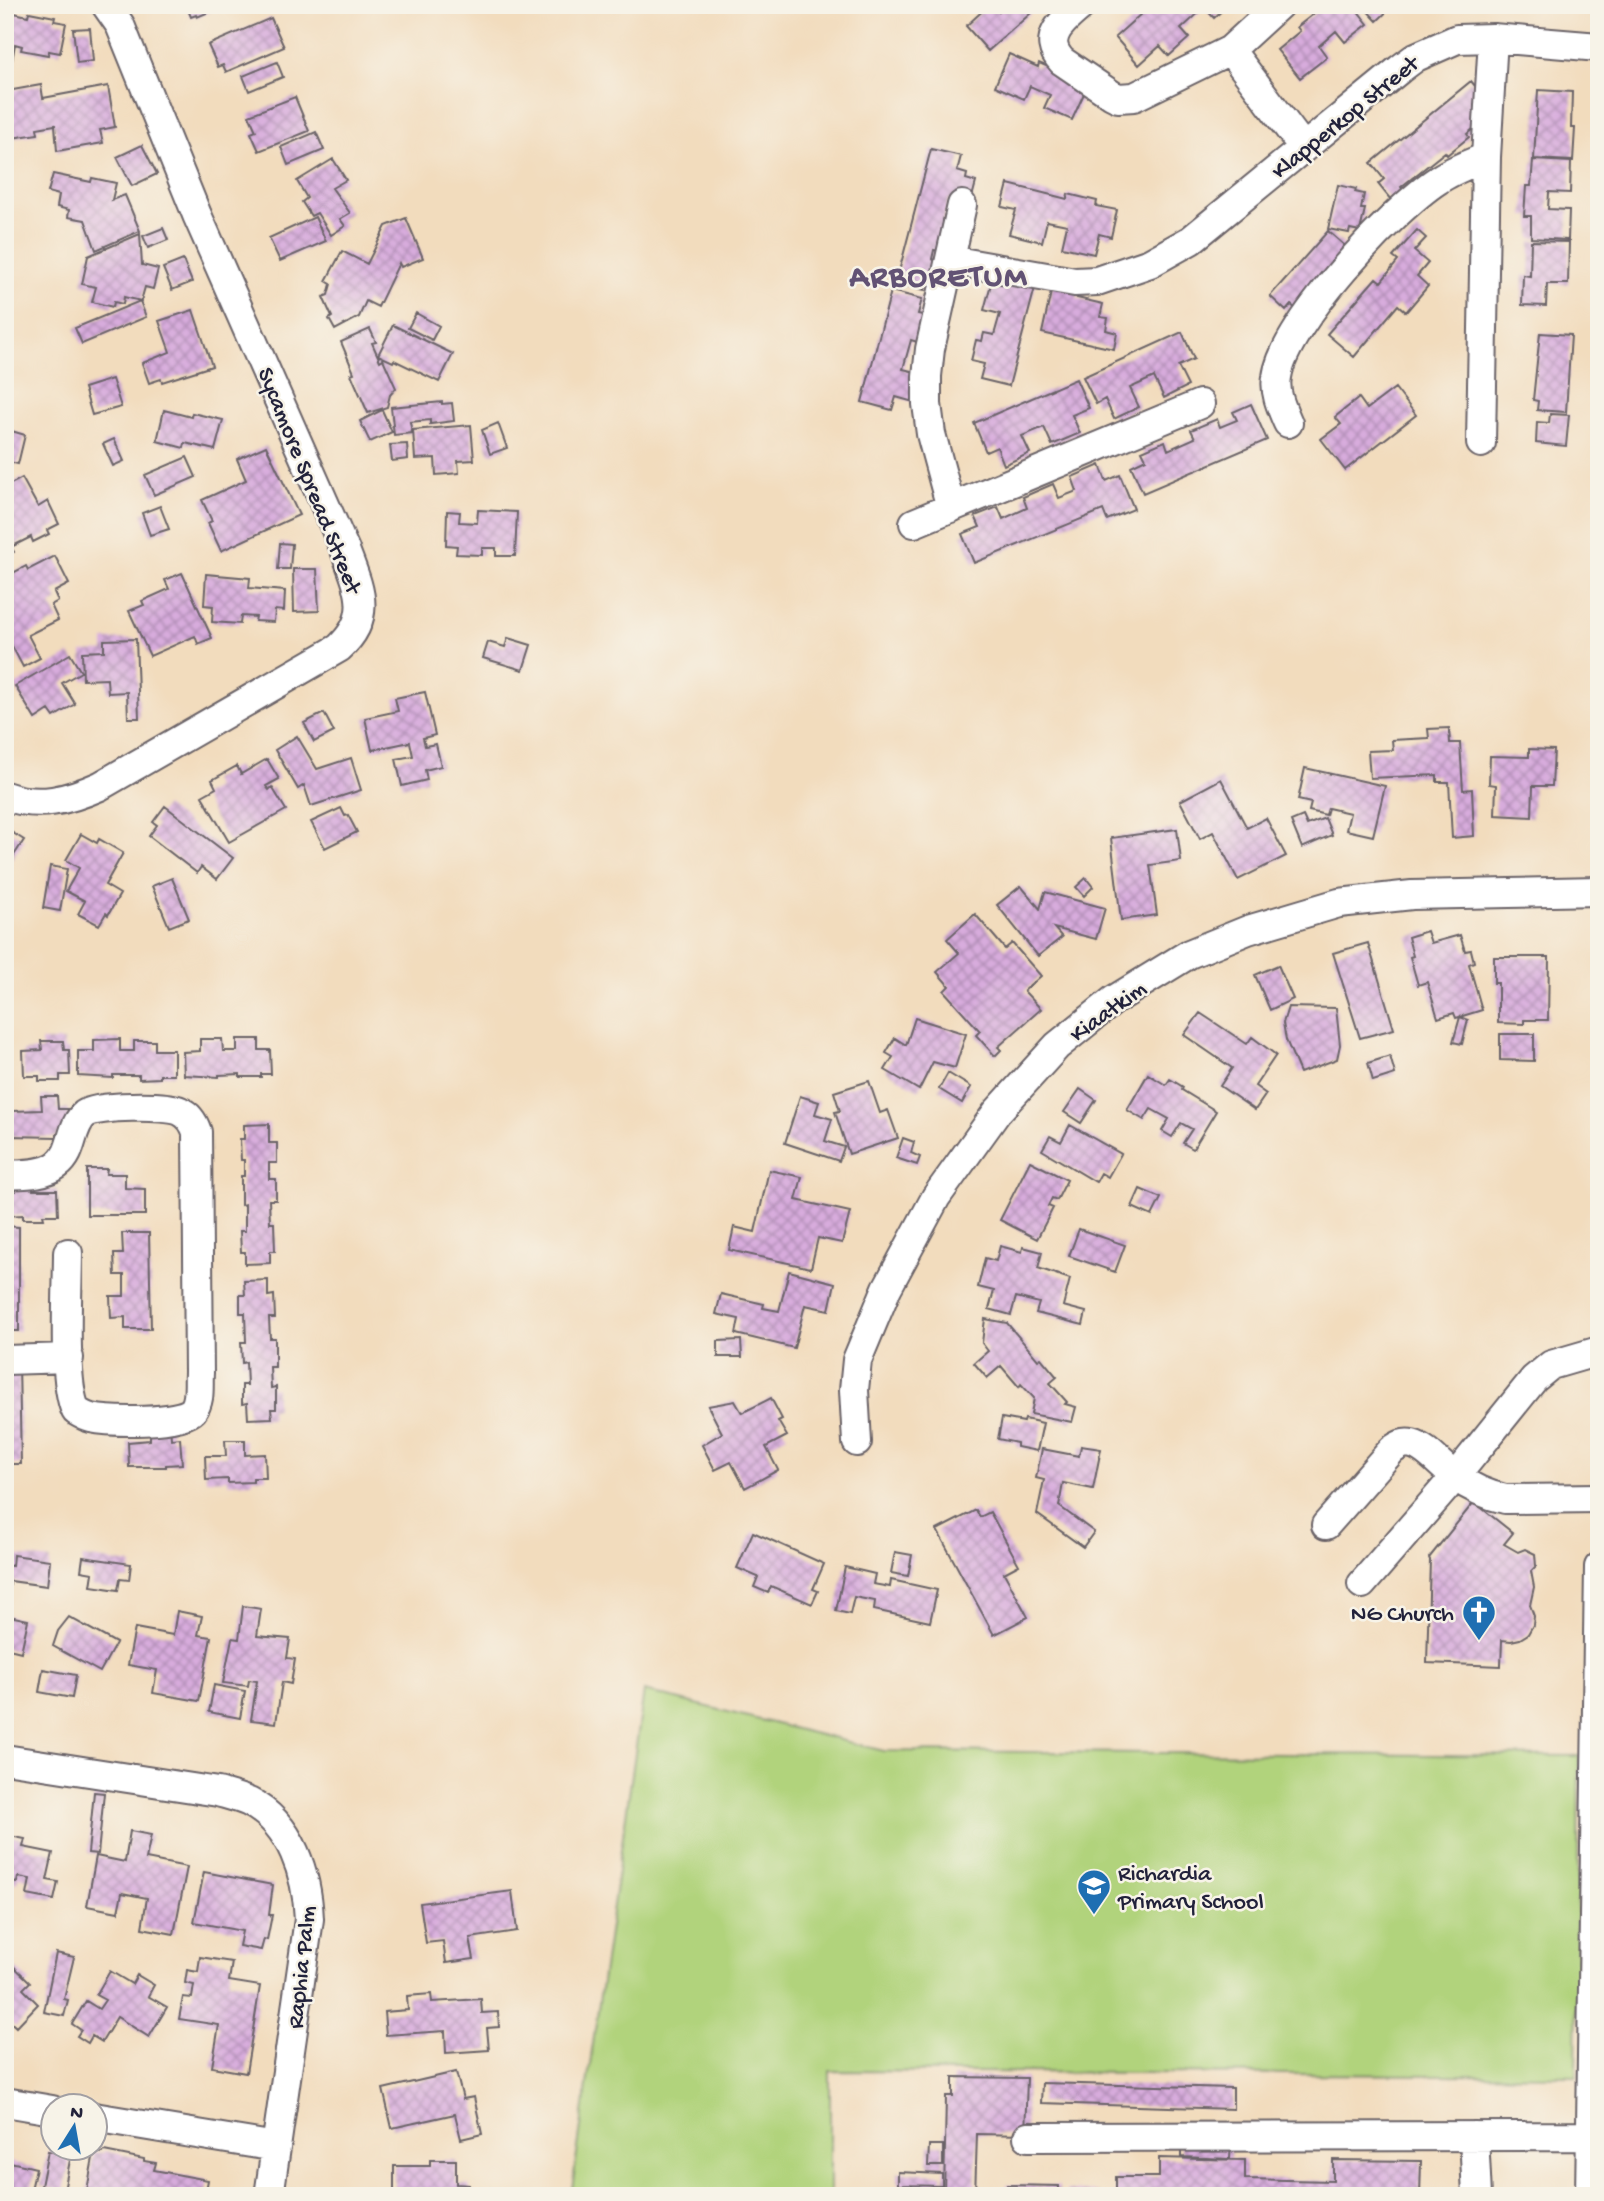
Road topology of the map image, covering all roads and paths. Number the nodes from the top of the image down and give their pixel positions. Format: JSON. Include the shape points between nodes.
{"nodes":[{"id":1,"x":106,"y":5,"type":"edge"},
{"id":2,"x":1082,"y":5,"type":"edge"},
{"id":3,"x":1279,"y":5,"type":"edge"},
{"id":4,"x":1493,"y":38,"type":"junction"},
{"id":5,"x":1599,"y":47,"type":"edge"},
{"id":6,"x":1230,"y":50,"type":"junction"},
{"id":7,"x":1303,"y":146,"type":"junction"},
{"id":8,"x":1486,"y":157,"type":"junction"},
{"id":9,"x":961,"y":205,"type":"dead end"},
{"id":10,"x":950,"y":260,"type":"junction"},
{"id":11,"x":1200,"y":404,"type":"dead end"},
{"id":12,"x":1287,"y":423,"type":"dead end"},
{"id":13,"x":1481,"y":443,"type":"dead end"},
{"id":14,"x":951,"y":508,"type":"junction"},
{"id":15,"x":914,"y":523,"type":"dead end"},
{"id":16,"x":5,"y":796,"type":"edge"},
{"id":17,"x":1599,"y":891,"type":"edge"},
{"id":18,"x":5,"y":1175,"type":"edge"},
{"id":19,"x":68,"y":1253,"type":"dead end"},
{"id":20,"x":1599,"y":1351,"type":"edge"},
{"id":21,"x":69,"y":1358,"type":"junction"},
{"id":22,"x":5,"y":1360,"type":"edge"},
{"id":23,"x":857,"y":1441,"type":"dead end"},
{"id":24,"x":1455,"y":1477,"type":"junction"},
{"id":25,"x":1599,"y":1497,"type":"edge"},
{"id":26,"x":1326,"y":1525,"type":"dead end"},
{"id":27,"x":1599,"y":1567,"type":"edge"},
{"id":28,"x":1362,"y":1584,"type":"dead end"},
{"id":29,"x":5,"y":1759,"type":"edge"},
{"id":30,"x":1596,"y":1929,"type":"edge"},
{"id":31,"x":5,"y":2102,"type":"edge"},
{"id":32,"x":38,"y":2108,"type":"edge"},
{"id":33,"x":108,"y":2119,"type":"edge"},
{"id":34,"x":1474,"y":2136,"type":"junction"},
{"id":35,"x":1592,"y":2136,"type":"junction"},
{"id":36,"x":1028,"y":2137,"type":"dead end"},
{"id":37,"x":276,"y":2147,"type":"junction"},
{"id":38,"x":269,"y":2196,"type":"edge"},
{"id":39,"x":1477,"y":2196,"type":"edge"},
{"id":40,"x":1590,"y":2196,"type":"edge"}],
"edges":[{"from":1,"to":16,"type":"street","name":"Sycamore Spread Street","via":[[120,25],[197,215],[345,550],[362,607],[355,632],[339,649],[100,786],[74,798],[50,802]]},
{"from":2,"to":6,"type":"street","via":[[1056,30],[1055,54],[1118,98],[1146,93]]},
{"from":3,"to":6,"type":"street"},
{"from":4,"to":5,"type":"street","name":"Klapperkop Street"},
{"from":4,"to":7,"type":"street","name":"Klapperkop Street","via":[[1457,39],[1416,57]]},
{"from":4,"to":8,"type":"street"},
{"from":6,"to":7,"type":"street"},
{"from":7,"to":10,"type":"street","name":"Klapperkop Street","via":[[1191,240],[1150,263],[1097,281],[1075,282]]},
{"from":8,"to":12,"type":"street","via":[[1439,179],[1409,202],[1370,240],[1306,317],[1287,345],[1276,379]]},
{"from":8,"to":13,"type":"street"},
{"from":9,"to":10,"type":"street"},
{"from":10,"to":14,"type":"street","via":[[930,349],[927,404]]},
{"from":11,"to":14,"type":"street"},
{"from":14,"to":15,"type":"street"},
{"from":17,"to":23,"type":"street","name":"Kiaatkim","via":[[1412,895],[1339,903],[1248,930],[1189,954],[1114,1000],[1057,1046],[997,1112],[936,1197],[887,1288],[857,1360]]},
{"from":18,"to":21,"type":"street","via":[[56,1167],[68,1153],[79,1121],[99,1108],[169,1108],[187,1116],[197,1132],[196,1404],[187,1415],[167,1419],[91,1418],[76,1411],[72,1403]]},
{"from":19,"to":21,"type":"street"},
{"from":20,"to":24,"type":"street","via":[[1551,1365],[1534,1379]]},
{"from":21,"to":22,"type":"street"},
{"from":24,"to":25,"type":"street","via":[[1505,1499]]},
{"from":24,"to":26,"type":"street","via":[[1417,1446],[1402,1444]]},
{"from":24,"to":28,"type":"street"},
{"from":27,"to":30,"type":"street"},
{"from":29,"to":37,"type":"street","name":"Raphia Palm","via":[[218,1792],[250,1803],[275,1822],[301,1865],[309,1919]]},
{"from":30,"to":35,"type":"street"},
{"from":31,"to":32,"type":"street"},
{"from":33,"to":37,"type":"street"},
{"from":34,"to":35,"type":"street"},
{"from":34,"to":36,"type":"street"},
{"from":34,"to":39,"type":"street"},
{"from":35,"to":40,"type":"street"},
{"from":37,"to":38,"type":"street","name":"Raphia Palm"}]}
